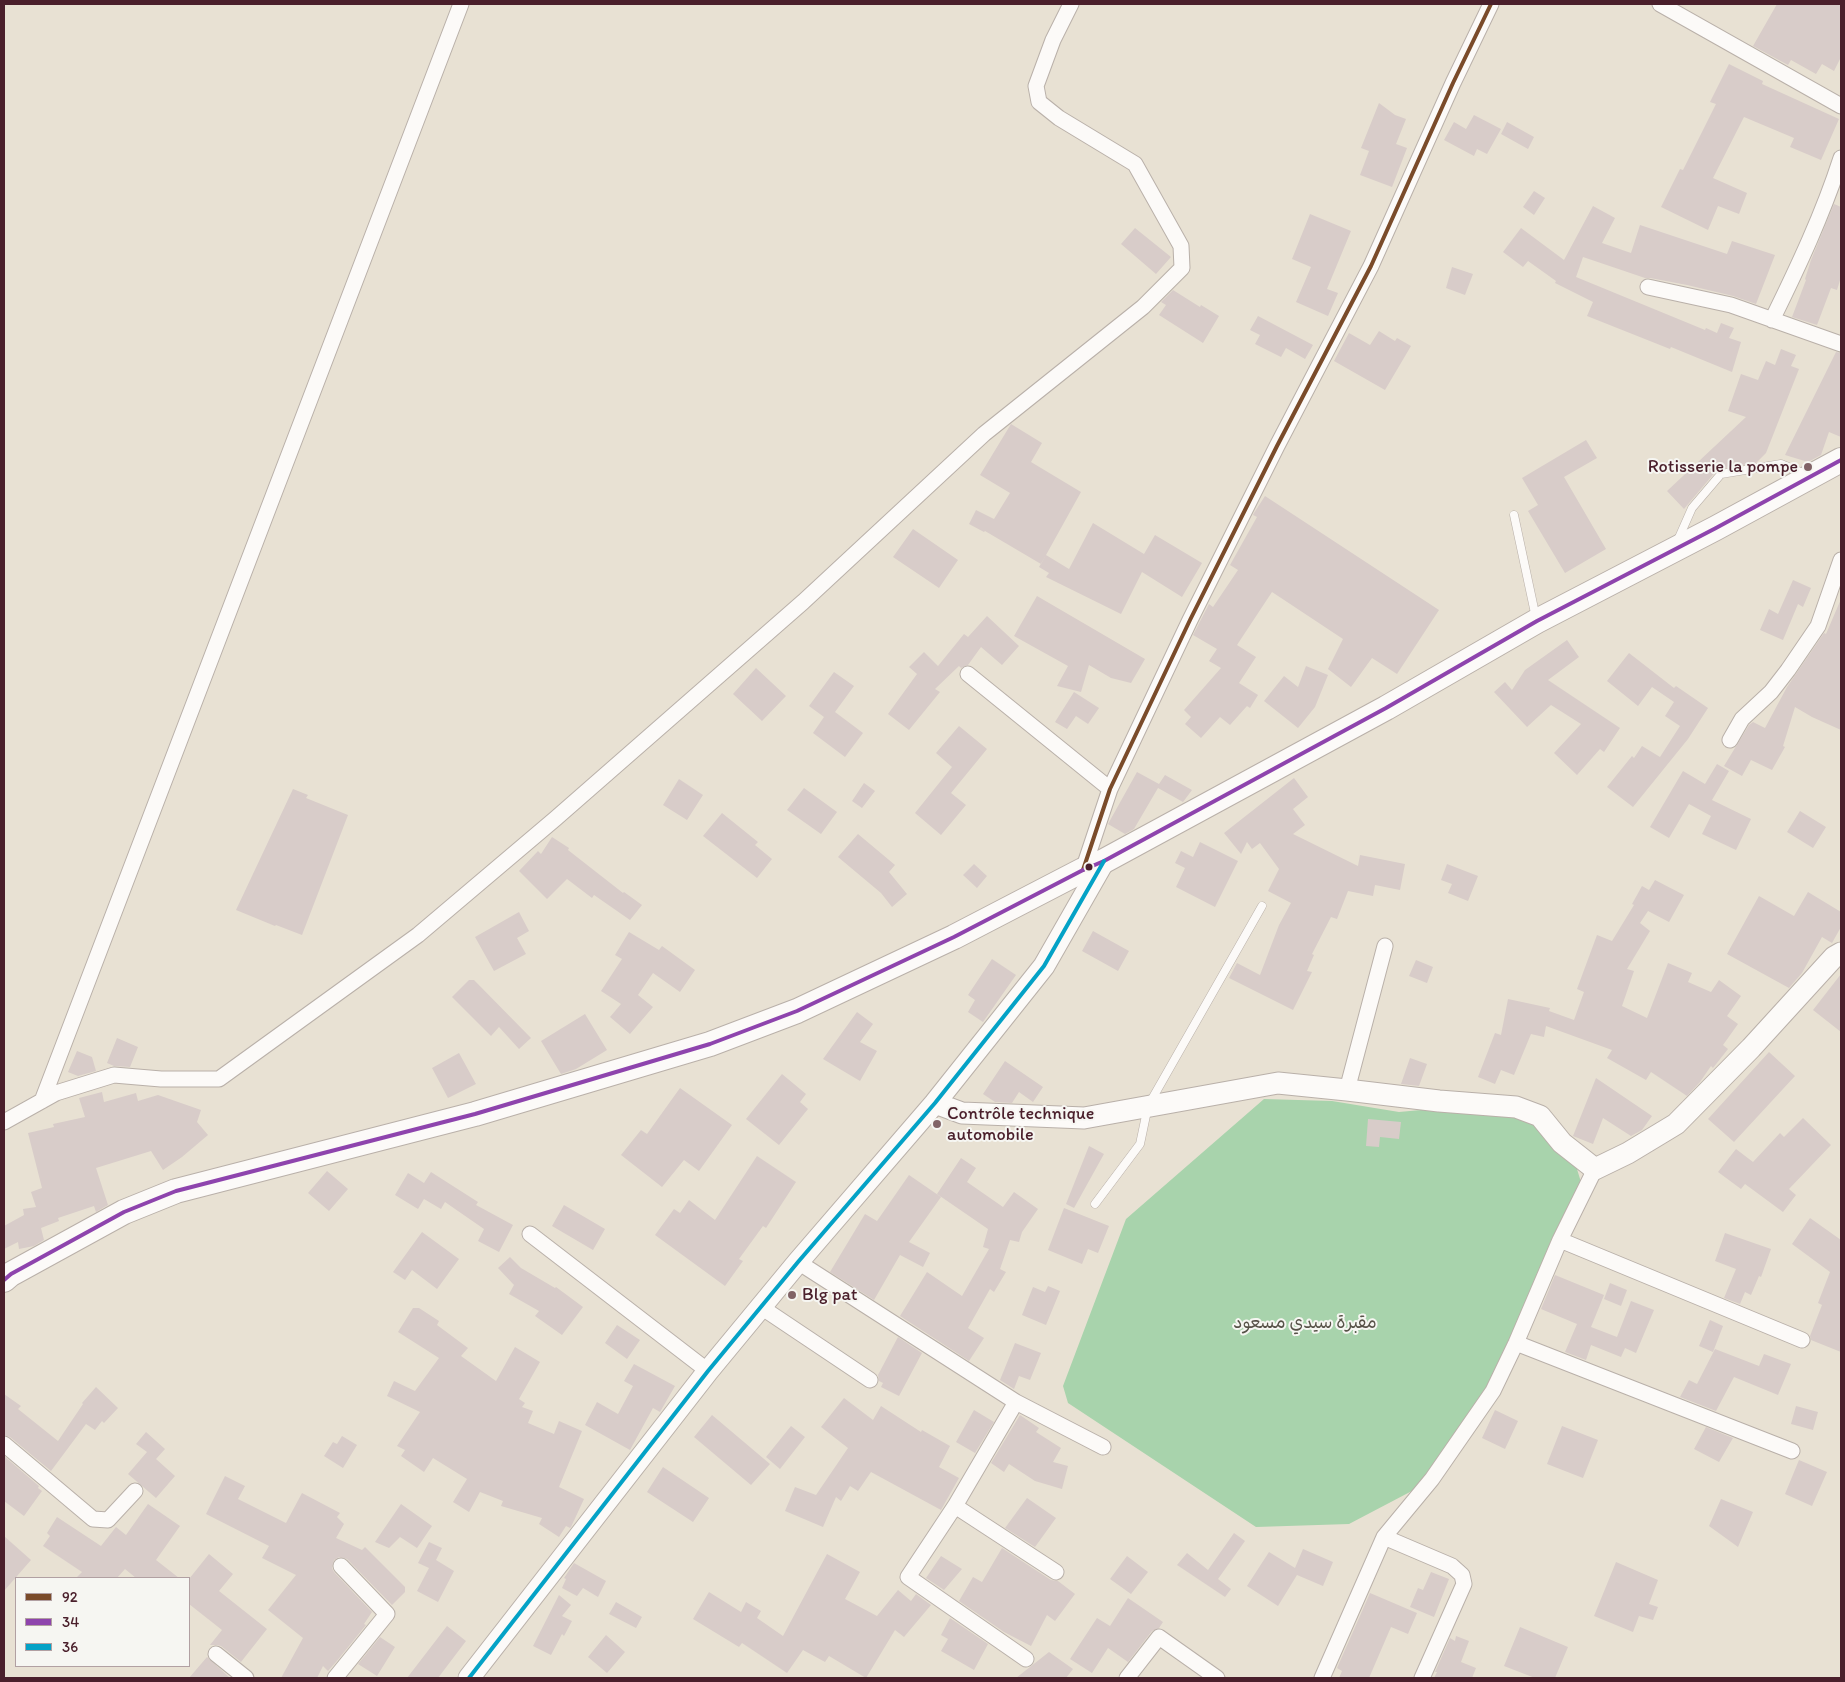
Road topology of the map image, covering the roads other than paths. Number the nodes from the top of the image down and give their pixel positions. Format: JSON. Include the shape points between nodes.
{"nodes":[{"id":1,"x":461,"y":4,"type":"edge"},
{"id":2,"x":1071,"y":4,"type":"edge"},
{"id":3,"x":1492,"y":4,"type":"edge"},
{"id":4,"x":1660,"y":4,"type":"edge"},
{"id":5,"x":1841,"y":106,"type":"edge"},
{"id":6,"x":1841,"y":158,"type":"edge"},
{"id":7,"x":1648,"y":287,"type":"dead end"},
{"id":8,"x":1772,"y":320,"type":"junction"},
{"id":9,"x":1841,"y":344,"type":"edge"},
{"id":10,"x":1841,"y":460,"type":"edge"},
{"id":11,"x":1812,"y":477,"type":"junction"},
{"id":12,"x":1514,"y":514,"type":"dead end"},
{"id":13,"x":1673,"y":550,"type":"junction"},
{"id":14,"x":1841,"y":560,"type":"edge"},
{"id":15,"x":1537,"y":621,"type":"junction"},
{"id":16,"x":968,"y":674,"type":"dead end"},
{"id":17,"x":1730,"y":740,"type":"dead end"},
{"id":18,"x":1110,"y":789,"type":"junction"},
{"id":19,"x":1104,"y":861,"type":"junction"},
{"id":20,"x":1083,"y":870,"type":"junction"},
{"id":21,"x":1262,"y":906,"type":"dead end"},
{"id":22,"x":1384,"y":946,"type":"dead end"},
{"id":23,"x":1841,"y":953,"type":"edge"},
{"id":24,"x":1347,"y":1090,"type":"junction"},
{"id":25,"x":42,"y":1101,"type":"junction"},
{"id":26,"x":935,"y":1103,"type":"junction"},
{"id":27,"x":1148,"y":1106,"type":"junction"},
{"id":28,"x":4,"y":1122,"type":"edge"},
{"id":29,"x":1594,"y":1169,"type":"junction"},
{"id":30,"x":1095,"y":1204,"type":"dead end"},
{"id":31,"x":530,"y":1234,"type":"dead end"},
{"id":32,"x":1560,"y":1240,"type":"junction"},
{"id":33,"x":798,"y":1262,"type":"junction"},
{"id":34,"x":6,"y":1272,"type":"edge"},
{"id":35,"x":761,"y":1307,"type":"junction"},
{"id":36,"x":1802,"y":1340,"type":"dead end"},
{"id":37,"x":1516,"y":1343,"type":"junction"},
{"id":38,"x":708,"y":1371,"type":"junction"},
{"id":39,"x":870,"y":1380,"type":"dead end"},
{"id":40,"x":1016,"y":1402,"type":"junction"},
{"id":41,"x":4,"y":1444,"type":"edge"},
{"id":42,"x":1103,"y":1447,"type":"dead end"},
{"id":43,"x":1792,"y":1451,"type":"dead end"},
{"id":44,"x":135,"y":1491,"type":"dead end"},
{"id":45,"x":955,"y":1506,"type":"junction"},
{"id":46,"x":1384,"y":1537,"type":"junction"},
{"id":47,"x":342,"y":1566,"type":"dead end"},
{"id":48,"x":1056,"y":1572,"type":"dead end"},
{"id":49,"x":216,"y":1654,"type":"dead end"},
{"id":50,"x":1026,"y":1659,"type":"dead end"},
{"id":51,"x":246,"y":1678,"type":"edge"},
{"id":52,"x":334,"y":1678,"type":"edge"},
{"id":53,"x":469,"y":1678,"type":"edge"},
{"id":54,"x":1128,"y":1678,"type":"edge"},
{"id":55,"x":1217,"y":1678,"type":"edge"},
{"id":56,"x":1322,"y":1678,"type":"edge"},
{"id":57,"x":1422,"y":1678,"type":"edge"}],
"edges":[{"from":1,"to":25,"type":"street"},
{"from":2,"to":25,"type":"street","via":[[1036,86],[1039,102],[1059,118],[1135,164],[1182,246],[1182,268],[1143,307],[984,434],[803,602],[418,935],[219,1079],[114,1075],[56,1093]]},
{"from":3,"to":18,"type":"street","via":[[1371,266],[1190,620]]},
{"from":4,"to":5,"type":"street"},
{"from":6,"to":8,"type":"street","via":[[1809,246]]},
{"from":7,"to":8,"type":"street","via":[[1731,305]]},
{"from":8,"to":9,"type":"street"},
{"from":10,"to":11,"type":"main road"},
{"from":11,"to":13,"type":"main road"},
{"from":11,"to":13,"type":"lane","via":[[1781,464],[1720,474],[1692,508]]},
{"from":12,"to":15,"type":"lane"},
{"from":13,"to":15,"type":"main road"},
{"from":14,"to":17,"type":"street","via":[[1818,626],[1771,692],[1742,719]]},
{"from":15,"to":19,"type":"main road","via":[[1386,708]]},
{"from":16,"to":18,"type":"street"},
{"from":18,"to":20,"type":"street"},
{"from":19,"to":20,"type":"main road"},
{"from":19,"to":26,"type":"street","via":[[1044,966]]},
{"from":20,"to":34,"type":"main road","via":[[797,1011],[718,1041],[475,1114],[176,1191],[124,1212]]},
{"from":21,"to":27,"type":"lane"},
{"from":22,"to":24,"type":"street"},
{"from":23,"to":29,"type":"street","via":[[1676,1124]]},
{"from":24,"to":27,"type":"street","via":[[1278,1083]]},
{"from":24,"to":29,"type":"street","via":[[1516,1107],[1540,1116],[1562,1143]]},
{"from":25,"to":28,"type":"street"},
{"from":26,"to":27,"type":"street","via":[[962,1113],[1084,1118]]},
{"from":26,"to":33,"type":"street"},
{"from":27,"to":30,"type":"lane","via":[[1140,1144]]},
{"from":29,"to":32,"type":"street"},
{"from":31,"to":38,"type":"street"},
{"from":32,"to":36,"type":"street"},
{"from":32,"to":37,"type":"street"},
{"from":33,"to":35,"type":"street"},
{"from":33,"to":40,"type":"street"},
{"from":35,"to":38,"type":"street"},
{"from":35,"to":39,"type":"street"},
{"from":37,"to":43,"type":"street"},
{"from":37,"to":46,"type":"street","via":[[1493,1391],[1432,1479]]},
{"from":38,"to":53,"type":"street"},
{"from":40,"to":42,"type":"street"},
{"from":40,"to":45,"type":"street"},
{"from":41,"to":44,"type":"street","via":[[93,1519],[108,1520]]},
{"from":45,"to":48,"type":"street"},
{"from":45,"to":50,"type":"street","via":[[908,1577]]},
{"from":46,"to":56,"type":"street"},
{"from":46,"to":57,"type":"street","via":[[1452,1566],[1462,1575],[1464,1584]]},
{"from":47,"to":52,"type":"street","via":[[386,1614]]},
{"from":49,"to":51,"type":"street"},
{"from":54,"to":55,"type":"street","via":[[1158,1637]]}]}
